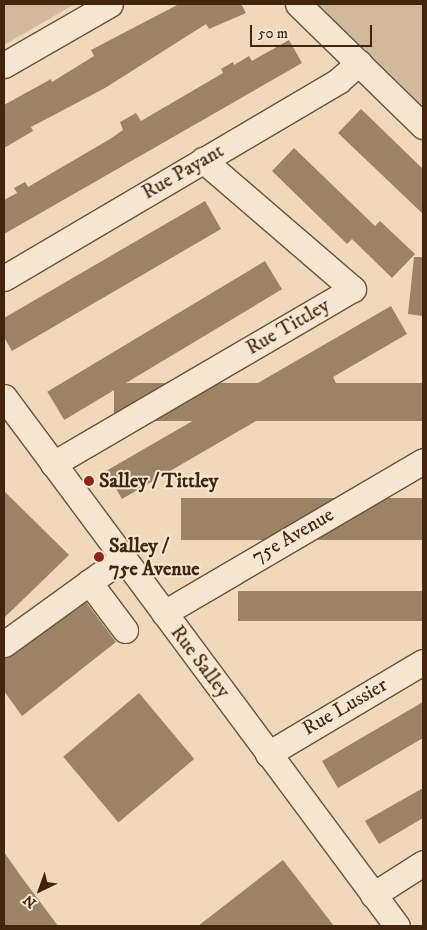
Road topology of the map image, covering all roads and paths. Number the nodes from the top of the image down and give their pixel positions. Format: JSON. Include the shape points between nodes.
{"nodes":[{"id":1,"x":110,"y":4,"type":"edge"},
{"id":2,"x":298,"y":4,"type":"edge"},
{"id":3,"x":359,"y":63,"type":"junction"},
{"id":4,"x":4,"y":65,"type":"edge"},
{"id":5,"x":423,"y":126,"type":"edge"},
{"id":6,"x":203,"y":160,"type":"junction"},
{"id":7,"x":4,"y":278,"type":"edge"},
{"id":8,"x":4,"y":397,"type":"edge"},
{"id":9,"x":423,"y":461,"type":"edge"},
{"id":10,"x":53,"y":464,"type":"junction"},
{"id":11,"x":123,"y":558,"type":"junction"},
{"id":12,"x":89,"y":582,"type":"junction"},
{"id":13,"x":164,"y":614,"type":"junction"},
{"id":14,"x":126,"y":630,"type":"dead end"},
{"id":15,"x":4,"y":644,"type":"edge"},
{"id":16,"x":423,"y":662,"type":"edge"},
{"id":17,"x":268,"y":754,"type":"junction"},
{"id":18,"x":423,"y":863,"type":"edge"},
{"id":19,"x":373,"y":895,"type":"junction"},
{"id":20,"x":396,"y":926,"type":"edge"}],
"edges":[{"from":1,"to":4,"type":"street"},
{"from":2,"to":3,"type":"street"},
{"from":3,"to":5,"type":"street"},
{"from":3,"to":6,"type":"street","name":"Rue Payant","via":[[338,81]]},
{"from":6,"to":7,"type":"street","name":"Rue Payant"},
{"from":6,"to":10,"type":"street","name":"Rue Tittley","via":[[353,289]]},
{"from":8,"to":10,"type":"street","name":"Rue Salley"},
{"from":9,"to":13,"type":"street","name":"75e Avenue"},
{"from":10,"to":11,"type":"street","name":"Rue Salley"},
{"from":11,"to":12,"type":"street"},
{"from":11,"to":13,"type":"street","name":"Rue Salley"},
{"from":12,"to":14,"type":"street"},
{"from":12,"to":15,"type":"street"},
{"from":13,"to":17,"type":"street","name":"Rue Salley"},
{"from":16,"to":17,"type":"street","name":"Rue Lussier"},
{"from":17,"to":19,"type":"street","name":"Rue Salley"},
{"from":18,"to":19,"type":"street"},
{"from":19,"to":20,"type":"street","name":"Rue Salley"}]}
